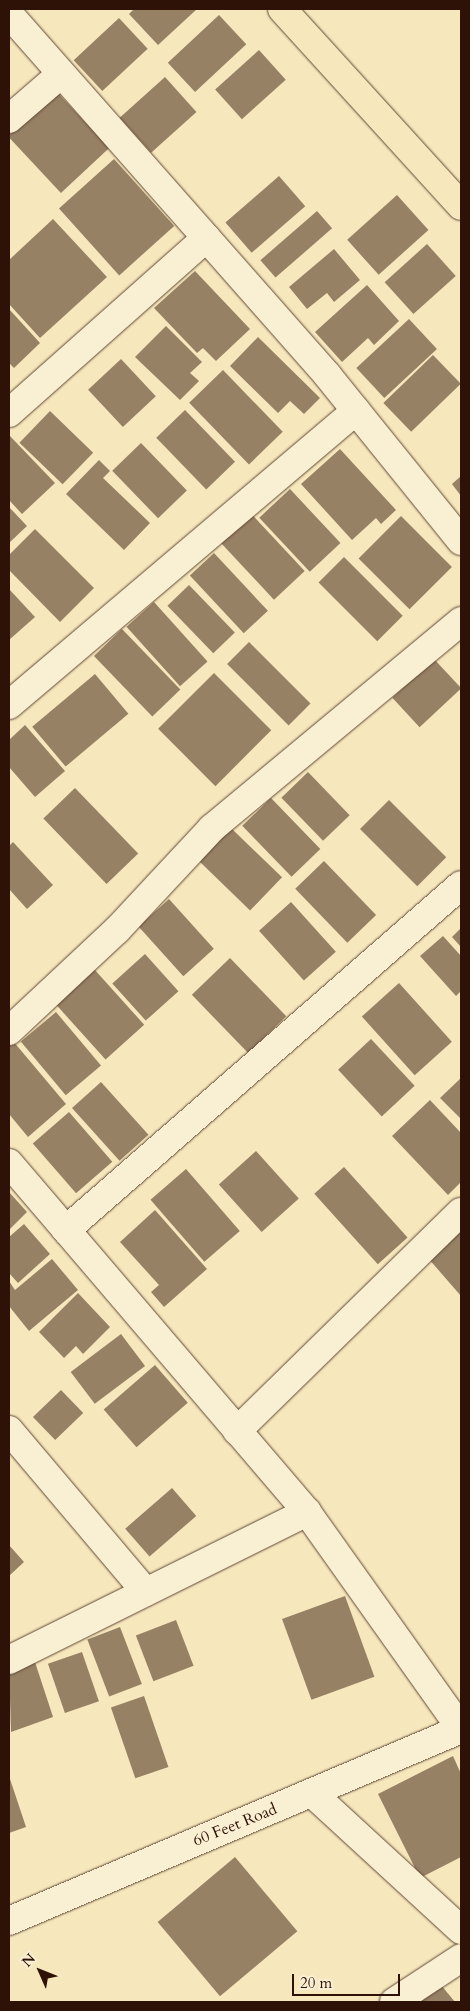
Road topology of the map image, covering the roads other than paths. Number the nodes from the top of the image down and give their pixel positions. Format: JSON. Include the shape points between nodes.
{"nodes":[{"id":1,"x":282,"y":9,"type":"edge"},
{"id":2,"x":18,"y":15,"type":"edge"},
{"id":3,"x":61,"y":74,"type":"junction"},
{"id":4,"x":9,"y":119,"type":"edge"},
{"id":5,"x":461,"y":206,"type":"edge"},
{"id":6,"x":206,"y":238,"type":"junction"},
{"id":7,"x":356,"y":411,"type":"junction"},
{"id":8,"x":9,"y":413,"type":"edge"},
{"id":9,"x":461,"y":541,"type":"edge"},
{"id":10,"x":461,"y":621,"type":"edge"},
{"id":11,"x":9,"y":705,"type":"edge"},
{"id":12,"x":461,"y":885,"type":"edge"},
{"id":13,"x":9,"y":1030,"type":"edge"},
{"id":14,"x":9,"y":1163,"type":"edge"},
{"id":15,"x":461,"y":1212,"type":"edge"},
{"id":16,"x":66,"y":1230,"type":"junction"},
{"id":17,"x":9,"y":1430,"type":"edge"},
{"id":18,"x":237,"y":1431,"type":"junction"},
{"id":19,"x":307,"y":1512,"type":"junction"},
{"id":20,"x":146,"y":1592,"type":"junction"},
{"id":21,"x":10,"y":1656,"type":"edge"},
{"id":22,"x":461,"y":1729,"type":"edge"},
{"id":23,"x":313,"y":1794,"type":"junction"},
{"id":24,"x":9,"y":1921,"type":"edge"},
{"id":25,"x":461,"y":1930,"type":"edge"},
{"id":26,"x":461,"y":1958,"type":"edge"},
{"id":27,"x":394,"y":2002,"type":"edge"}],
"edges":[{"from":1,"to":5,"type":"main road"},
{"from":2,"to":3,"type":"street"},
{"from":3,"to":4,"type":"street"},
{"from":3,"to":6,"type":"street"},
{"from":6,"to":7,"type":"street"},
{"from":6,"to":8,"type":"street"},
{"from":7,"to":9,"type":"street"},
{"from":7,"to":11,"type":"street"},
{"from":10,"to":13,"type":"street","via":[[212,828],[116,930]]},
{"from":12,"to":16,"type":"street"},
{"from":14,"to":16,"type":"street"},
{"from":15,"to":18,"type":"street"},
{"from":16,"to":18,"type":"street"},
{"from":17,"to":20,"type":"street"},
{"from":18,"to":19,"type":"street"},
{"from":19,"to":20,"type":"street"},
{"from":19,"to":22,"type":"street"},
{"from":20,"to":21,"type":"street"},
{"from":22,"to":23,"type":"street","name":"60 Feet Road"},
{"from":23,"to":24,"type":"street","name":"60 Feet Road"},
{"from":23,"to":25,"type":"street"},
{"from":26,"to":27,"type":"street"}]}
